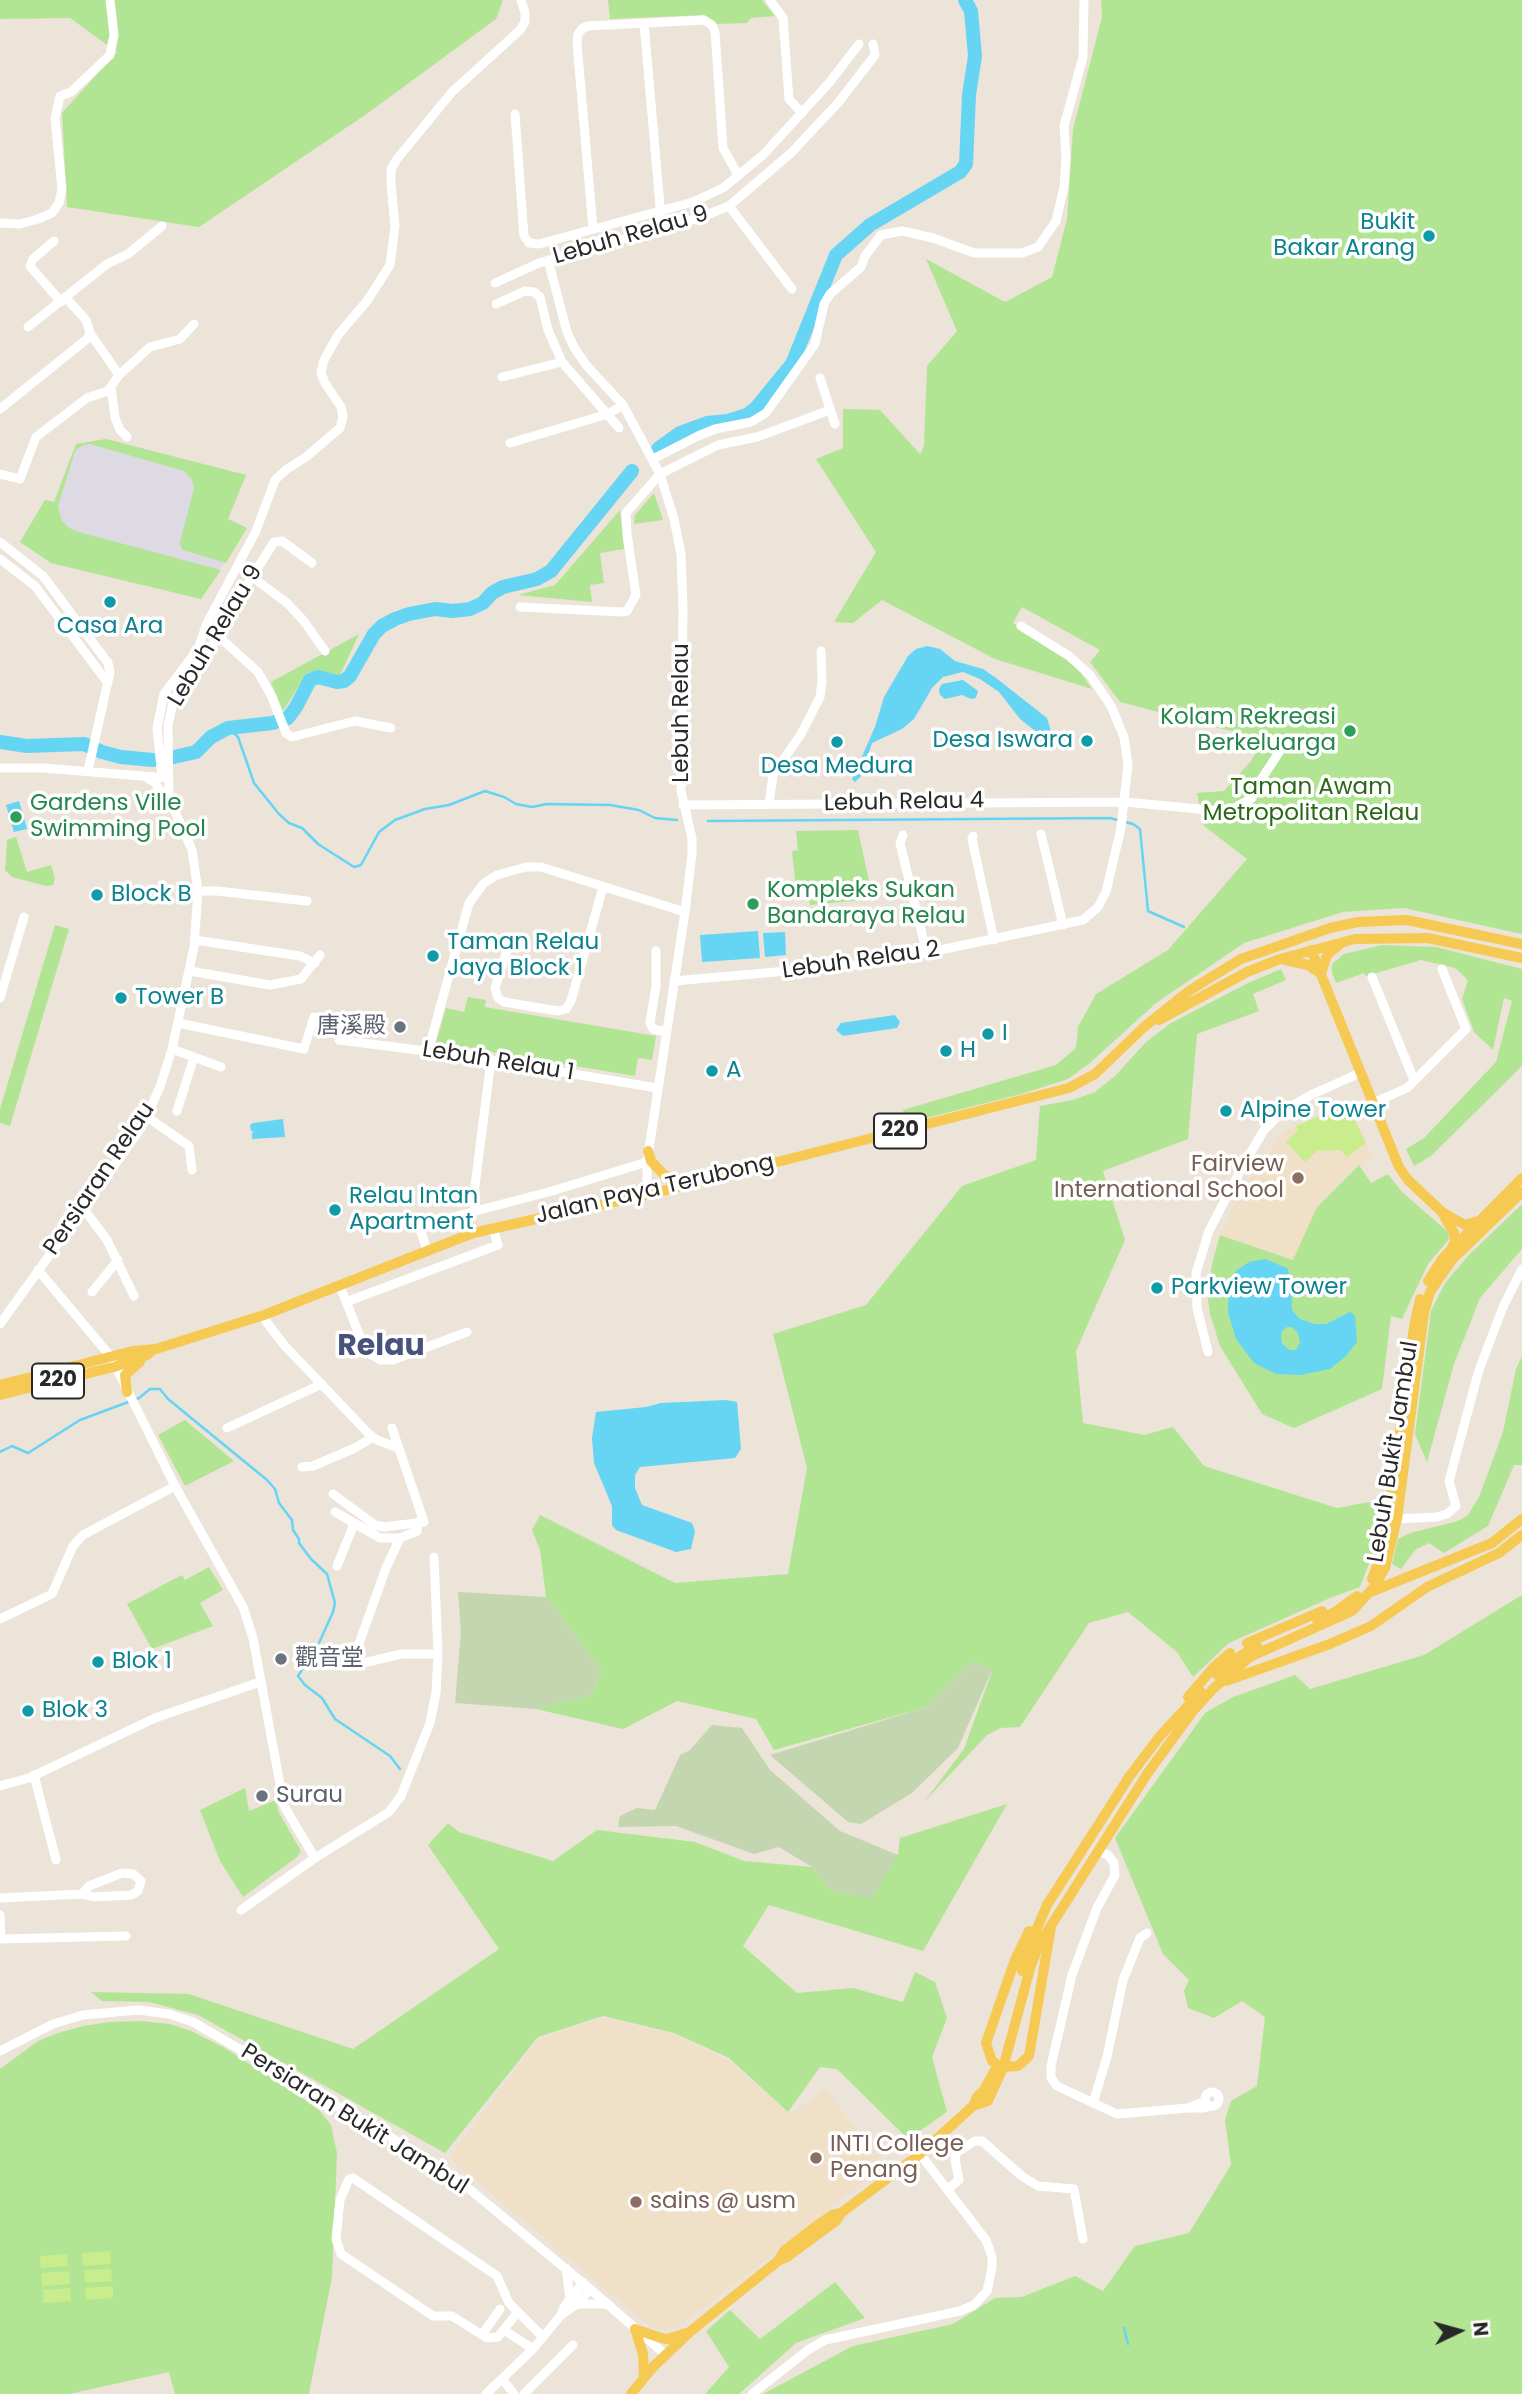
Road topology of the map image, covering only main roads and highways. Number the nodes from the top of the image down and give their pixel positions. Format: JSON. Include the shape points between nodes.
{"nodes":[{"id":1,"x":1330,"y":928,"type":"junction"},
{"id":2,"x":1344,"y":941,"type":"junction"},
{"id":3,"x":1289,"y":942,"type":"junction"},
{"id":4,"x":1522,"y":944,"type":"edge"},
{"id":5,"x":1311,"y":950,"type":"junction"},
{"id":6,"x":1522,"y":958,"type":"edge"},
{"id":7,"x":1280,"y":960,"type":"junction"},
{"id":8,"x":1321,"y":974,"type":"junction"},
{"id":9,"x":1144,"y":1027,"type":"junction"},
{"id":10,"x":647,"y":1156,"type":"road end"},
{"id":11,"x":713,"y":1178,"type":"junction"},
{"id":12,"x":1522,"y":1178,"type":"edge"},
{"id":13,"x":1522,"y":1192,"type":"edge"},
{"id":14,"x":1442,"y":1212,"type":"junction"},
{"id":15,"x":1482,"y":1219,"type":"junction"},
{"id":16,"x":1443,"y":1258,"type":"junction"},
{"id":17,"x":151,"y":1352,"type":"junction"},
{"id":18,"x":113,"y":1362,"type":"junction"},
{"id":19,"x":0,"y":1385,"type":"edge"},
{"id":20,"x":127,"y":1393,"type":"road end"},
{"id":21,"x":0,"y":1395,"type":"edge"},
{"id":22,"x":1522,"y":1519,"type":"edge"},
{"id":23,"x":1522,"y":1535,"type":"edge"},
{"id":24,"x":1214,"y":1688,"type":"junction"},
{"id":25,"x":1160,"y":1737,"type":"junction"},
{"id":26,"x":1048,"y":1905,"type":"junction"},
{"id":27,"x":1052,"y":1925,"type":"junction"},
{"id":28,"x":973,"y":2106,"type":"junction"},
{"id":29,"x":692,"y":2330,"type":"junction"},
{"id":30,"x":644,"y":2377,"type":"junction"},
{"id":31,"x":631,"y":2394,"type":"edge"}],
"edges":[{"from":1,"to":3,"type":"main road","name":"Jalan Paya Terubong","number":"220"},
{"from":1,"to":4,"type":"main road","name":"Jalan Paya Terubong","number":"220","via":[[1407,920]]},
{"from":1,"to":5,"type":"main road","via":[[1315,938]]},
{"from":2,"to":5,"type":"main road","name":"Jalan Paya Terubong","number":"220"},
{"from":2,"to":6,"type":"main road","name":"Jalan Paya Terubong","number":"220","via":[[1428,938]]},
{"from":2,"to":8,"type":"main road","via":[[1327,955]]},
{"from":3,"to":5,"type":"main road"},
{"from":3,"to":9,"type":"main road","name":"Jalan Paya Terubong","number":"220","via":[[1241,959],[1189,991]]},
{"from":5,"to":7,"type":"main road","name":"Jalan Paya Terubong","number":"220"},
{"from":5,"to":8,"type":"main road"},
{"from":7,"to":8,"type":"main road","via":[[1308,965]]},
{"from":7,"to":9,"type":"main road","name":"Jalan Paya Terubong","number":"220","via":[[1247,972]]},
{"from":8,"to":14,"type":"main road","via":[[1399,1167]]},
{"from":9,"to":11,"type":"main road","name":"Jalan Paya Terubong","number":"220","via":[[1095,1074],[1069,1088]]},
{"from":10,"to":11,"type":"main road","via":[[670,1177]]},
{"from":11,"to":17,"type":"main road","name":"Jalan Paya Terubong","number":"220","via":[[493,1228],[264,1315]]},
{"from":12,"to":15,"type":"main road","name":"Lebuh Bukit Jambul"},
{"from":13,"to":24,"type":"main road","name":"Lebuh Bukit Jambul","via":[[1452,1260],[1430,1292],[1396,1519],[1380,1580],[1363,1601],[1338,1618],[1250,1657]]},
{"from":14,"to":15,"type":"main road","via":[[1465,1225]]},
{"from":14,"to":16,"type":"main road","via":[[1455,1238]]},
{"from":15,"to":16,"type":"main road","name":"Lebuh Bukit Jambul"},
{"from":16,"to":25,"type":"main road","name":"Lebuh Bukit Jambul","via":[[1424,1289],[1417,1312],[1388,1519],[1372,1579],[1335,1612],[1230,1662]]},
{"from":17,"to":18,"type":"main road","name":"Jalan Paya Terubong","number":"220","via":[[136,1350]]},
{"from":17,"to":20,"type":"main road","via":[[125,1375]]},
{"from":18,"to":19,"type":"main road","name":"Jalan Paya Terubong","number":"220"},
{"from":18,"to":21,"type":"main road","name":"Jalan Paya Terubong","number":"220"},
{"from":22,"to":25,"type":"main road","via":[[1492,1543],[1243,1645],[1197,1684]]},
{"from":23,"to":24,"type":"main road","via":[[1499,1553],[1427,1587],[1362,1630]]},
{"from":24,"to":27,"type":"main road","name":"Lebuh Bukit Jambul","via":[[1147,1774]]},
{"from":25,"to":26,"type":"main road","name":"Lebuh Bukit Jambul","via":[[1129,1777]]},
{"from":26,"to":27,"type":"main road","via":[[1020,1947],[986,2043],[996,2064],[1018,2066],[1029,2056]]},
{"from":26,"to":28,"type":"main road","name":"Lebuh Bukit Jambul","via":[[1028,1949],[999,2062]]},
{"from":27,"to":28,"type":"main road","name":"Lebuh Bukit Jambul","via":[[1031,1965],[995,2087],[988,2101]]},
{"from":28,"to":29,"type":"main road","name":"Lebuh Bukit Jambul","via":[[920,2154],[800,2238]]},
{"from":29,"to":30,"type":"main road","name":"Lebuh Bukit Jambul"},
{"from":29,"to":30,"type":"main road","via":[[668,2339],[635,2329]]},
{"from":30,"to":31,"type":"main road","name":"Lebuh Bukit Jambul"}]}
